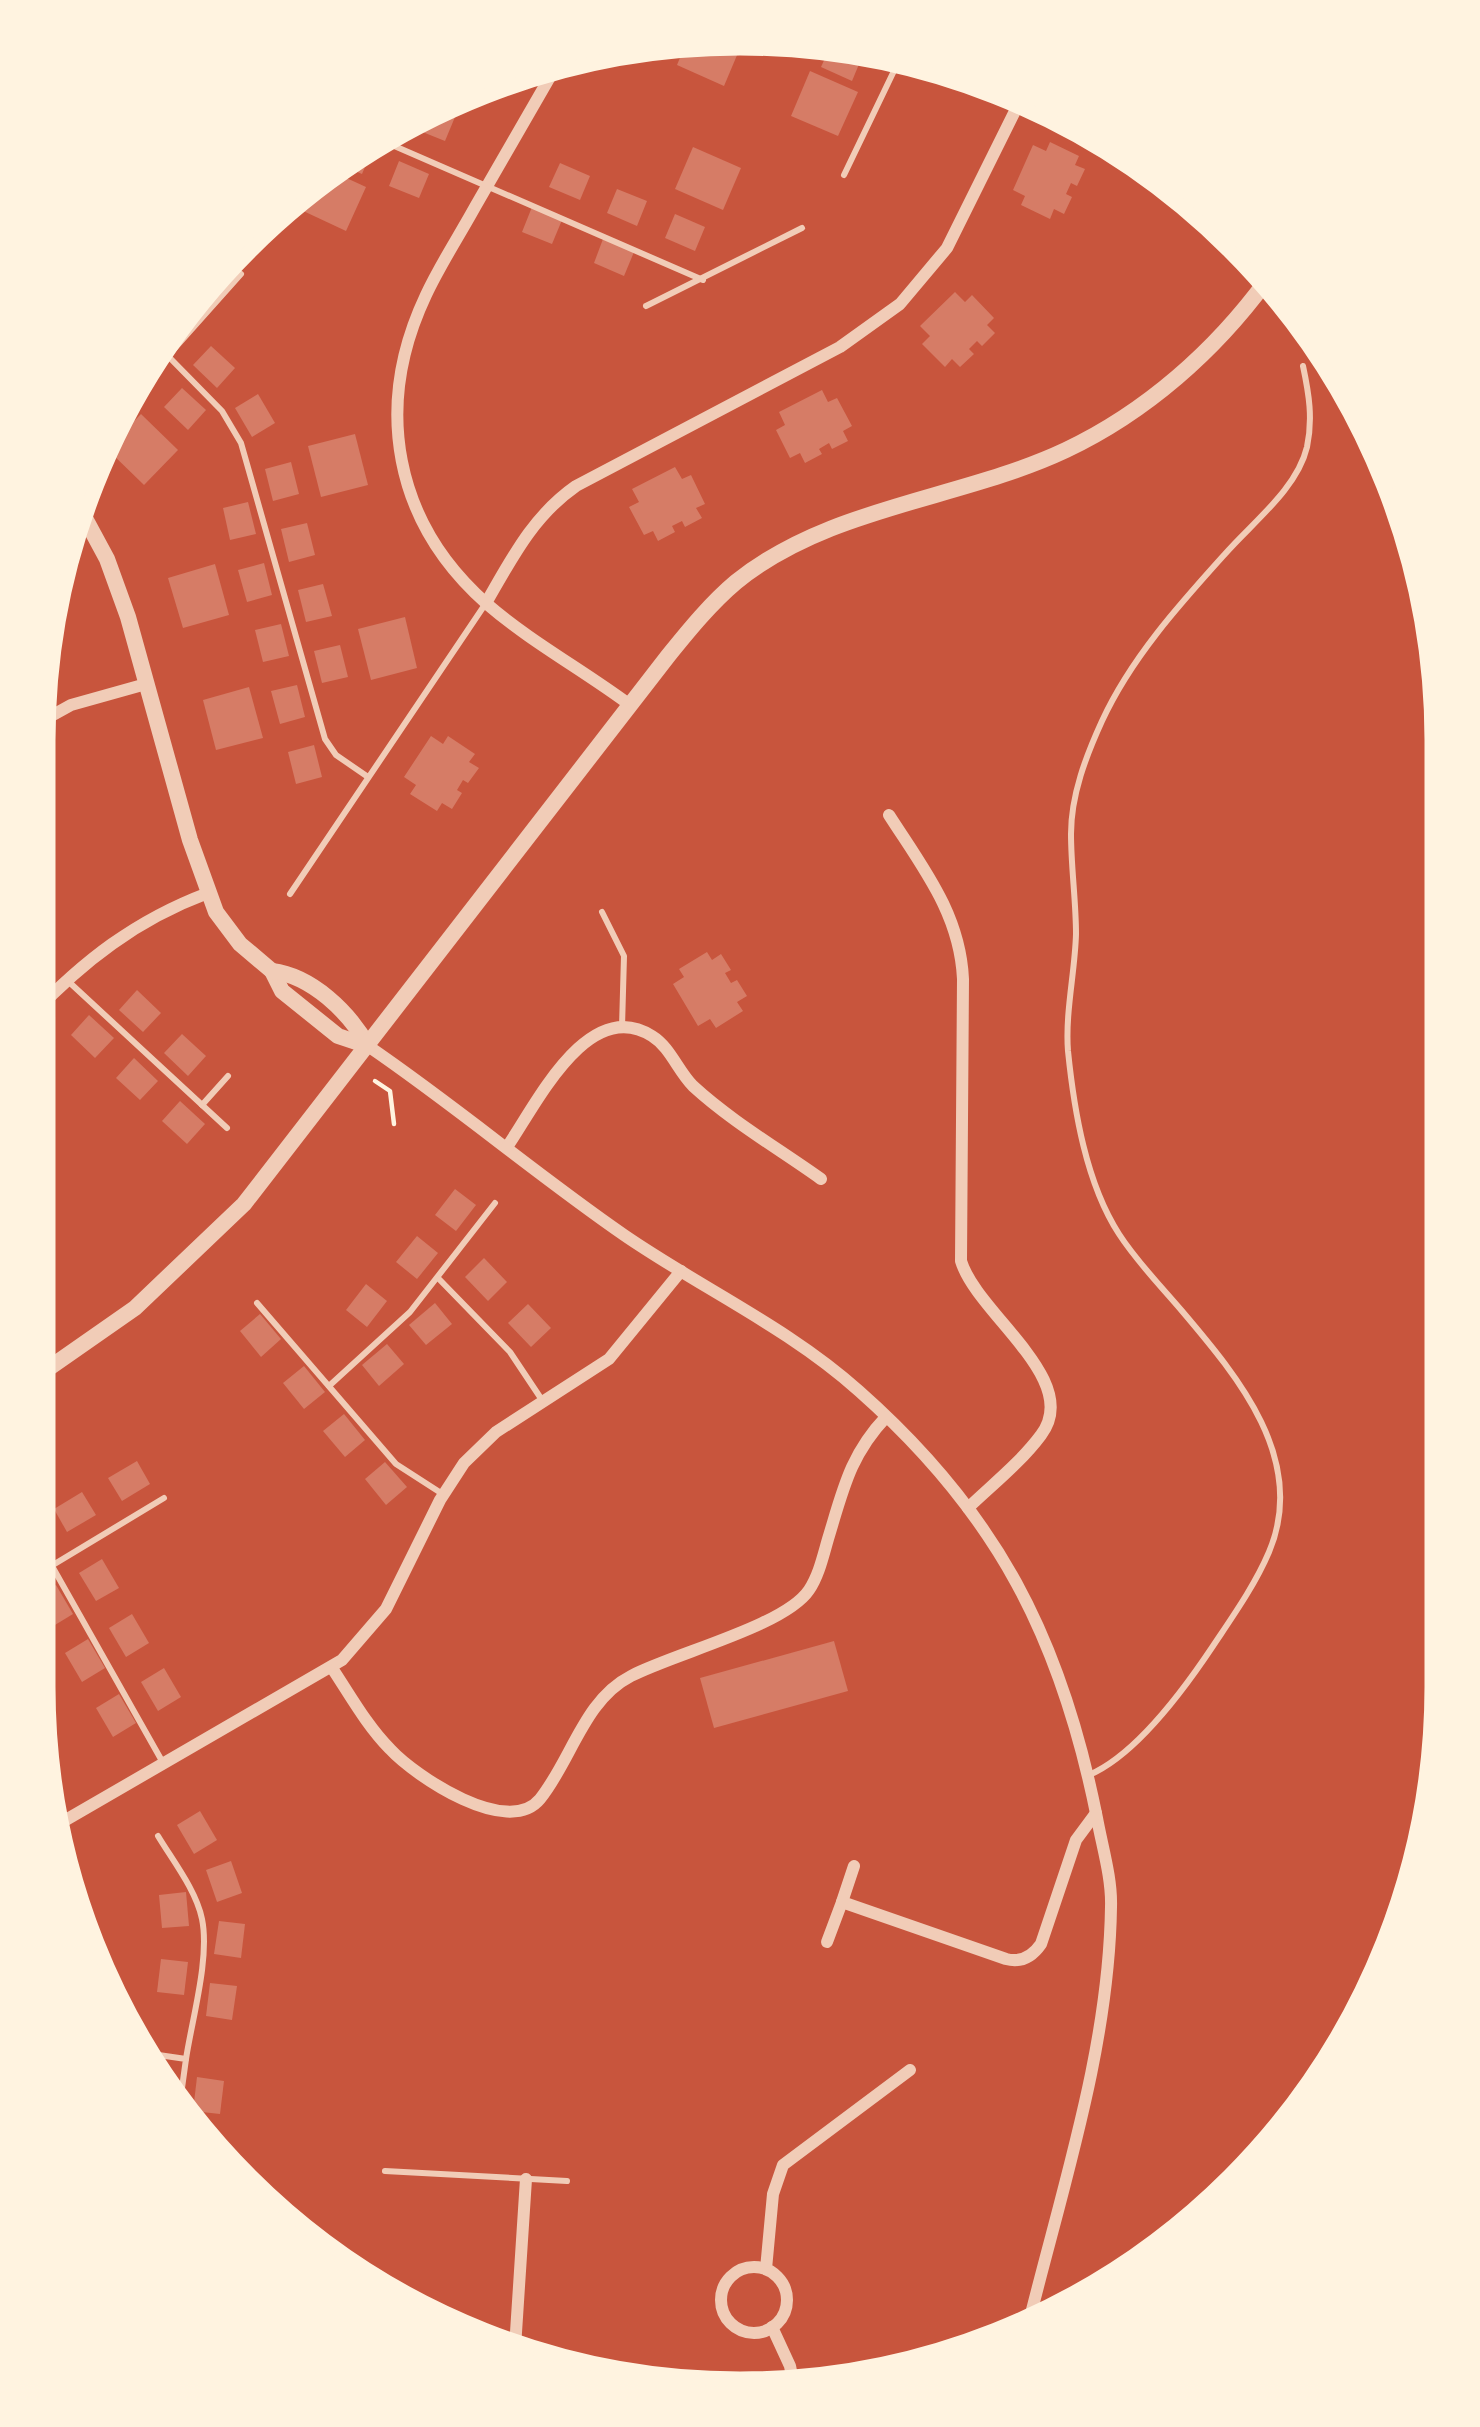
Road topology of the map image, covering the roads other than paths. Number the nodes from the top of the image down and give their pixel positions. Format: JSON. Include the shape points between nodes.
{"nodes":[{"id":1,"x":896,"y":66,"type":"edge"},
{"id":2,"x":551,"y":75,"type":"edge"},
{"id":3,"x":1018,"y":107,"type":"edge"},
{"id":4,"x":389,"y":144,"type":"edge"},
{"id":5,"x":844,"y":175,"type":"dead end"},
{"id":6,"x":487,"y":186,"type":"junction"},
{"id":7,"x":802,"y":228,"type":"dead end"},
{"id":8,"x":241,"y":274,"type":"dead end"},
{"id":9,"x":703,"y":280,"type":"junction"},
{"id":10,"x":1262,"y":287,"type":"edge"},
{"id":11,"x":646,"y":306,"type":"dead end"},
{"id":12,"x":167,"y":355,"type":"junction"},
{"id":13,"x":162,"y":361,"type":"edge"},
{"id":14,"x":1303,"y":366,"type":"dead end"},
{"id":15,"x":85,"y":518,"type":"edge"},
{"id":16,"x":486,"y":603,"type":"junction"},
{"id":17,"x":146,"y":684,"type":"junction"},
{"id":18,"x":629,"y":705,"type":"junction"},
{"id":19,"x":49,"y":717,"type":"edge"},
{"id":20,"x":368,"y":777,"type":"junction"},
{"id":21,"x":889,"y":815,"type":"dead end"},
{"id":22,"x":208,"y":893,"type":"junction"},
{"id":23,"x":290,"y":894,"type":"dead end"},
{"id":24,"x":602,"y":912,"type":"dead end"},
{"id":25,"x":66,"y":979,"type":"junction"},
{"id":26,"x":48,"y":998,"type":"edge"},
{"id":27,"x":622,"y":1027,"type":"junction"},
{"id":28,"x":368,"y":1046,"type":"junction"},
{"id":29,"x":228,"y":1076,"type":"dead end"},
{"id":30,"x":202,"y":1105,"type":"junction"},
{"id":31,"x":227,"y":1128,"type":"dead end"},
{"id":32,"x":507,"y":1147,"type":"junction"},
{"id":33,"x":821,"y":1179,"type":"dead end"},
{"id":34,"x":496,"y":1204,"type":"dead end"},
{"id":35,"x":681,"y":1271,"type":"junction"},
{"id":36,"x":437,"y":1277,"type":"junction"},
{"id":37,"x":257,"y":1303,"type":"dead end"},
{"id":38,"x":48,"y":1369,"type":"edge"},
{"id":39,"x":328,"y":1386,"type":"junction"},
{"id":40,"x":544,"y":1403,"type":"junction"},
{"id":41,"x":886,"y":1418,"type":"junction"},
{"id":42,"x":444,"y":1494,"type":"junction"},
{"id":43,"x":164,"y":1498,"type":"dead end"},
{"id":44,"x":968,"y":1508,"type":"junction"},
{"id":45,"x":52,"y":1566,"type":"junction"},
{"id":46,"x":48,"y":1568,"type":"edge"},
{"id":47,"x":332,"y":1668,"type":"junction"},
{"id":48,"x":164,"y":1764,"type":"junction"},
{"id":49,"x":1089,"y":1775,"type":"junction"},
{"id":50,"x":1096,"y":1813,"type":"junction"},
{"id":51,"x":61,"y":1820,"type":"edge"},
{"id":52,"x":158,"y":1836,"type":"dead end"},
{"id":53,"x":854,"y":1866,"type":"dead end"},
{"id":54,"x":842,"y":1903,"type":"junction"},
{"id":55,"x":827,"y":1942,"type":"dead end"},
{"id":56,"x":155,"y":2055,"type":"edge"},
{"id":57,"x":186,"y":2059,"type":"junction"},
{"id":58,"x":910,"y":2071,"type":"dead end"},
{"id":59,"x":181,"y":2094,"type":"edge"},
{"id":60,"x":385,"y":2171,"type":"dead end"},
{"id":61,"x":526,"y":2179,"type":"junction"},
{"id":62,"x":567,"y":2181,"type":"dead end"},
{"id":63,"x":766,"y":2269,"type":"junction"},
{"id":64,"x":1031,"y":2315,"type":"edge"},
{"id":65,"x":772,"y":2327,"type":"junction"},
{"id":66,"x":515,"y":2341,"type":"edge"},
{"id":67,"x":792,"y":2377,"type":"edge"}],
"edges":[{"from":1,"to":5,"type":"lane"},
{"from":2,"to":6,"type":"street"},
{"from":3,"to":16,"type":"street","via":[[947,248],[900,304],[840,346],[552,502]]},
{"from":4,"to":6,"type":"lane"},
{"from":6,"to":9,"type":"lane"},
{"from":6,"to":16,"type":"street","via":[[425,298],[404,355],[397,412],[405,475],[425,532]]},
{"from":7,"to":9,"type":"lane"},
{"from":8,"to":12,"type":"lane"},
{"from":9,"to":11,"type":"lane"},
{"from":10,"to":18,"type":"street","via":[[1182,375],[1101,432],[1029,466],[826,531],[758,566],[710,607]]},
{"from":12,"to":13,"type":"lane"},
{"from":12,"to":20,"type":"lane","via":[[241,442],[326,739]]},
{"from":14,"to":49,"type":"lane","via":[[1311,404],[1306,450],[1286,488],[1146,645],[1117,690],[1080,775],[1071,828],[1076,930],[1067,1044],[1096,1184],[1142,1267],[1245,1391],[1276,1455],[1281,1497],[1270,1549],[1195,1673],[1111,1766]]},
{"from":15,"to":17,"type":"street"},
{"from":16,"to":18,"type":"street"},
{"from":16,"to":20,"type":"lane"},
{"from":17,"to":19,"type":"street"},
{"from":17,"to":22,"type":"street"},
{"from":18,"to":28,"type":"street"},
{"from":20,"to":23,"type":"lane"},
{"from":21,"to":44,"type":"street","via":[[941,896],[959,945],[961,1261],[1051,1396],[1044,1432]]},
{"from":22,"to":25,"type":"street","via":[[122,934]]},
{"from":22,"to":28,"type":"street","via":[[226,928],[272,971],[282,992],[338,1036]]},
{"from":24,"to":27,"type":"lane","via":[[626,967]]},
{"from":25,"to":26,"type":"street"},
{"from":25,"to":30,"type":"lane"},
{"from":27,"to":32,"type":"street","via":[[584,1040]]},
{"from":27,"to":33,"type":"street","via":[[655,1038],[691,1084]]},
{"from":28,"to":32,"type":"street"},
{"from":28,"to":38,"type":"street","via":[[244,1204],[135,1308]]},
{"from":29,"to":30,"type":"lane"},
{"from":30,"to":31,"type":"lane"},
{"from":32,"to":35,"type":"street"},
{"from":34,"to":36,"type":"lane"},
{"from":35,"to":40,"type":"street","via":[[610,1359]]},
{"from":35,"to":41,"type":"street","via":[[816,1357]]},
{"from":36,"to":39,"type":"lane"},
{"from":36,"to":40,"type":"lane","via":[[519,1362]]},
{"from":37,"to":39,"type":"lane"},
{"from":39,"to":42,"type":"lane","via":[[404,1472]]},
{"from":40,"to":42,"type":"street","via":[[479,1447]]},
{"from":41,"to":44,"type":"street"},
{"from":41,"to":47,"type":"street","via":[[852,1463],[802,1600],[614,1685],[526,1810],[494,1812],[413,1769],[387,1747]]},
{"from":42,"to":47,"type":"street","via":[[386,1609]]},
{"from":43,"to":45,"type":"lane"},
{"from":44,"to":49,"type":"street","via":[[1039,1625]]},
{"from":45,"to":46,"type":"lane"},
{"from":45,"to":48,"type":"lane"},
{"from":47,"to":48,"type":"street"},
{"from":48,"to":51,"type":"street"},
{"from":49,"to":50,"type":"street"},
{"from":50,"to":54,"type":"street","via":[[1076,1840],[1041,1944],[1023,1959]]},
{"from":50,"to":64,"type":"street","via":[[1112,1900],[1108,1972]]},
{"from":52,"to":57,"type":"lane","via":[[202,1920]]},
{"from":53,"to":54,"type":"street"},
{"from":54,"to":55,"type":"street"},
{"from":56,"to":57,"type":"lane"},
{"from":57,"to":59,"type":"lane"},
{"from":58,"to":63,"type":"street","via":[[783,2165]]},
{"from":60,"to":61,"type":"lane"},
{"from":61,"to":62,"type":"lane"},
{"from":61,"to":66,"type":"street"},
{"from":63,"to":65,"type":"street","via":[[787,2296]]},
{"from":63,"to":65,"type":"street","via":[[732,2274],[721,2303],[739,2329]]},
{"from":65,"to":67,"type":"street"}]}
